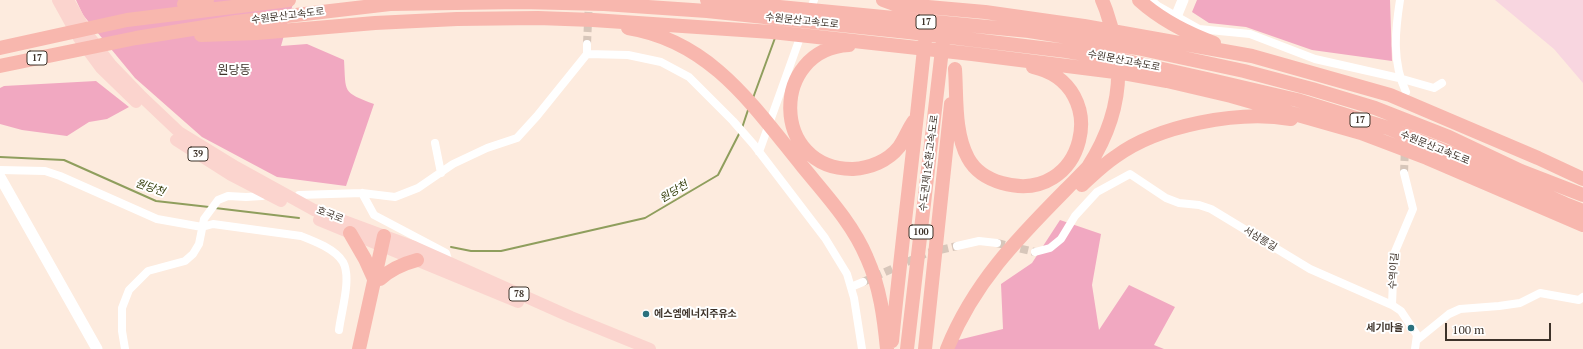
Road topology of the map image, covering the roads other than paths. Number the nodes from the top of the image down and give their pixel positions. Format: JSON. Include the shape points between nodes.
{"nodes":[{"id":1,"x":58,"y":0,"type":"edge"},
{"id":2,"x":68,"y":0,"type":"edge"},
{"id":3,"x":207,"y":0,"type":"edge"},
{"id":4,"x":289,"y":0,"type":"edge"},
{"id":5,"x":707,"y":0,"type":"edge"},
{"id":6,"x":814,"y":0,"type":"edge"},
{"id":7,"x":883,"y":0,"type":"edge"},
{"id":8,"x":929,"y":0,"type":"edge"},
{"id":9,"x":948,"y":0,"type":"edge"},
{"id":10,"x":964,"y":0,"type":"edge"},
{"id":11,"x":1139,"y":0,"type":"edge"},
{"id":12,"x":1151,"y":0,"type":"edge"},
{"id":13,"x":1183,"y":0,"type":"edge"},
{"id":14,"x":1400,"y":0,"type":"edge"},
{"id":15,"x":1104,"y":5,"type":"edge"},
{"id":16,"x":780,"y":13,"type":"junction"},
{"id":17,"x":822,"y":17,"type":"junction"},
{"id":18,"x":1176,"y":17,"type":"junction"},
{"id":19,"x":538,"y":18,"type":"junction"},
{"id":20,"x":127,"y":20,"type":"junction"},
{"id":21,"x":136,"y":38,"type":"junction"},
{"id":22,"x":587,"y":44,"type":"tunnel mouth"},
{"id":23,"x":907,"y":47,"type":"junction"},
{"id":24,"x":0,"y":48,"type":"edge"},
{"id":25,"x":587,"y":54,"type":"junction"},
{"id":26,"x":972,"y":54,"type":"junction"},
{"id":27,"x":1252,"y":56,"type":"junction"},
{"id":28,"x":0,"y":66,"type":"edge"},
{"id":29,"x":1399,"y":78,"type":"junction"},
{"id":30,"x":1442,"y":83,"type":"dead end"},
{"id":31,"x":1406,"y":92,"type":"dead end"},
{"id":32,"x":918,"y":114,"type":"junction"},
{"id":33,"x":954,"y":118,"type":"junction"},
{"id":34,"x":1361,"y":133,"type":"junction"},
{"id":35,"x":435,"y":143,"type":"dead end"},
{"id":36,"x":756,"y":148,"type":"junction"},
{"id":37,"x":0,"y":170,"type":"edge"},
{"id":38,"x":441,"y":173,"type":"junction"},
{"id":39,"x":1404,"y":173,"type":"tunnel mouth"},
{"id":40,"x":0,"y":176,"type":"edge"},
{"id":41,"x":1583,"y":179,"type":"edge"},
{"id":42,"x":362,"y":193,"type":"junction"},
{"id":43,"x":298,"y":195,"type":"dead end"},
{"id":44,"x":1583,"y":195,"type":"edge"},
{"id":45,"x":262,"y":196,"type":"dead end"},
{"id":46,"x":1583,"y":210,"type":"edge"},
{"id":47,"x":203,"y":223,"type":"junction"},
{"id":48,"x":1583,"y":225,"type":"edge"},
{"id":49,"x":350,"y":233,"type":"junction"},
{"id":50,"x":385,"y":241,"type":"junction"},
{"id":51,"x":957,"y":246,"type":"tunnel mouth"},
{"id":52,"x":1002,"y":246,"type":"junction"},
{"id":53,"x":1035,"y":252,"type":"tunnel mouth"},
{"id":54,"x":417,"y":260,"type":"junction"},
{"id":55,"x":449,"y":263,"type":"junction"},
{"id":56,"x":377,"y":279,"type":"junction"},
{"id":57,"x":863,"y":282,"type":"tunnel mouth"},
{"id":58,"x":851,"y":286,"type":"junction"},
{"id":59,"x":1583,"y":297,"type":"edge"},
{"id":60,"x":1392,"y":305,"type":"junction"},
{"id":61,"x":339,"y":330,"type":"dead end"},
{"id":62,"x":1417,"y":340,"type":"junction"},
{"id":63,"x":97,"y":349,"type":"edge"},
{"id":64,"x":125,"y":349,"type":"edge"},
{"id":65,"x":359,"y":349,"type":"edge"},
{"id":66,"x":366,"y":349,"type":"edge"},
{"id":67,"x":632,"y":349,"type":"edge"},
{"id":68,"x":650,"y":349,"type":"edge"},
{"id":69,"x":862,"y":349,"type":"edge"},
{"id":70,"x":887,"y":349,"type":"edge"},
{"id":71,"x":891,"y":349,"type":"edge"},
{"id":72,"x":907,"y":349,"type":"edge"},
{"id":73,"x":925,"y":349,"type":"edge"},
{"id":74,"x":947,"y":349,"type":"edge"},
{"id":75,"x":1415,"y":349,"type":"edge"}],
"edges":[{"from":1,"to":49,"type":"main road","name":"호국로","number":"39","via":[[79,38],[101,68],[175,139],[231,175],[310,216]]},
{"from":2,"to":50,"type":"main road","name":"호국로","number":"39","via":[[88,34],[111,65],[179,132],[314,210]]},
{"from":3,"to":20,"type":"highway","via":[[166,8]]},
{"from":4,"to":20,"type":"highway","name":"수원문산고속도로","number":"17"},
{"from":5,"to":16,"type":"highway","name":"수원문산고속도로","number":"17"},
{"from":6,"to":36,"type":"street"},
{"from":7,"to":27,"type":"highway","via":[[894,4],[985,12],[1084,26]]},
{"from":8,"to":32,"type":"highway"},
{"from":9,"to":72,"type":"highway","name":"수도권제1순환고속도로","number":"100"},
{"from":10,"to":33,"type":"highway","name":"수도권제1순환고속도로","number":"100","via":[[955,69]]},
{"from":11,"to":27,"type":"highway","via":[[1184,30]]},
{"from":12,"to":18,"type":"street"},
{"from":13,"to":18,"type":"main road"},
{"from":14,"to":29,"type":"street","via":[[1396,29]]},
{"from":15,"to":52,"type":"highway","via":[[1118,56],[1115,105],[1107,130],[1088,167]]},
{"from":16,"to":17,"type":"highway","name":"수원문산고속도로","number":"17"},
{"from":16,"to":21,"type":"highway","name":"수원문산고속도로","number":"17","via":[[588,3],[390,4],[236,22]]},
{"from":17,"to":44,"type":"highway","name":"수원문산고속도로","number":"17","via":[[1030,31],[1137,48],[1244,70],[1376,108]]},
{"from":17,"to":46,"type":"highway","name":"수원문산고속도로","number":"17","via":[[1066,50],[1127,61],[1282,97],[1388,128]]},
{"from":18,"to":29,"type":"street","via":[[1199,29],[1250,34],[1315,59]]},
{"from":19,"to":21,"type":"highway","via":[[449,19],[257,33]]},
{"from":19,"to":23,"type":"highway","via":[[772,32]]},
{"from":19,"to":70,"type":"highway","via":[[642,31],[678,44],[728,78],[846,222],[867,257],[880,299]]},
{"from":20,"to":24,"type":"highway","name":"수원문산고속도로","number":"17"},
{"from":21,"to":28,"type":"highway","name":"수원문산고속도로","number":"17"},
{"from":22,"to":25,"type":"street"},
{"from":23,"to":26,"type":"highway"},
{"from":23,"to":32,"type":"highway","via":[[847,45],[834,47],[816,55],[804,68],[793,87],[790,117],[799,142],[810,155],[827,165],[858,168],[878,163],[898,148]]},
{"from":25,"to":36,"type":"street","via":[[628,54],[661,62],[689,77]]},
{"from":25,"to":38,"type":"street","via":[[517,138],[487,148],[453,164]]},
{"from":26,"to":33,"type":"highway","via":[[1037,68],[1066,84],[1077,103],[1082,123],[1080,141],[1067,166],[1059,174],[1029,186],[1007,184],[989,178],[974,167]]},
{"from":26,"to":34,"type":"highway","via":[[1167,81],[1231,96]]},
{"from":27,"to":41,"type":"highway","via":[[1390,95]]},
{"from":29,"to":30,"type":"street","via":[[1434,88]]},
{"from":29,"to":31,"type":"street"},
{"from":32,"to":71,"type":"highway"},
{"from":33,"to":73,"type":"highway","name":"수도권제1순환고속도로","number":"100"},
{"from":34,"to":48,"type":"highway","via":[[1428,158]]},
{"from":34,"to":52,"type":"highway","via":[[1287,119],[1261,117],[1211,120],[1179,128],[1115,156],[1040,220]]},
{"from":35,"to":38,"type":"street"},
{"from":36,"to":58,"type":"street","via":[[825,238],[847,274]]},
{"from":37,"to":47,"type":"street","via":[[45,171],[157,219]]},
{"from":38,"to":42,"type":"street","via":[[418,188],[395,197]]},
{"from":39,"to":60,"type":"street","name":"수역이길","via":[[1413,209],[1394,254]]},
{"from":40,"to":63,"type":"main road"},
{"from":42,"to":43,"type":"street"},
{"from":42,"to":55,"type":"street","via":[[374,215],[446,253]]},
{"from":45,"to":47,"type":"street","via":[[228,196],[218,200]]},
{"from":47,"to":61,"type":"street","via":[[301,236],[335,253],[343,262],[347,276]]},
{"from":47,"to":64,"type":"street","via":[[199,244],[185,261],[148,270],[129,290],[122,308]]},
{"from":49,"to":50,"type":"main road","name":"호국로","number":"39"},
{"from":49,"to":56,"type":"highway"},
{"from":50,"to":54,"type":"main road","name":"호국로","number":"78"},
{"from":50,"to":55,"type":"main road","name":"호국로","number":"78"},
{"from":50,"to":56,"type":"highway"},
{"from":51,"to":52,"type":"street","via":[[979,241]]},
{"from":52,"to":74,"type":"highway"},
{"from":53,"to":60,"type":"street","name":"서삼릉길","via":[[1050,248],[1061,240],[1075,216],[1097,192],[1130,174],[1166,198],[1211,209],[1310,269]]},
{"from":54,"to":56,"type":"highway","via":[[404,263]]},
{"from":54,"to":67,"type":"main road","name":"호국로","number":"78"},
{"from":55,"to":68,"type":"main road","name":"호국로","number":"78"},
{"from":56,"to":65,"type":"highway"},
{"from":56,"to":66,"type":"highway"},
{"from":57,"to":58,"type":"street"},
{"from":58,"to":69,"type":"street"},
{"from":59,"to":62,"type":"street","via":[[1579,300],[1540,293],[1520,303],[1460,309],[1449,314]]},
{"from":60,"to":62,"type":"street","via":[[1401,311],[1413,326],[1418,335]]},
{"from":62,"to":75,"type":"street"}]}
